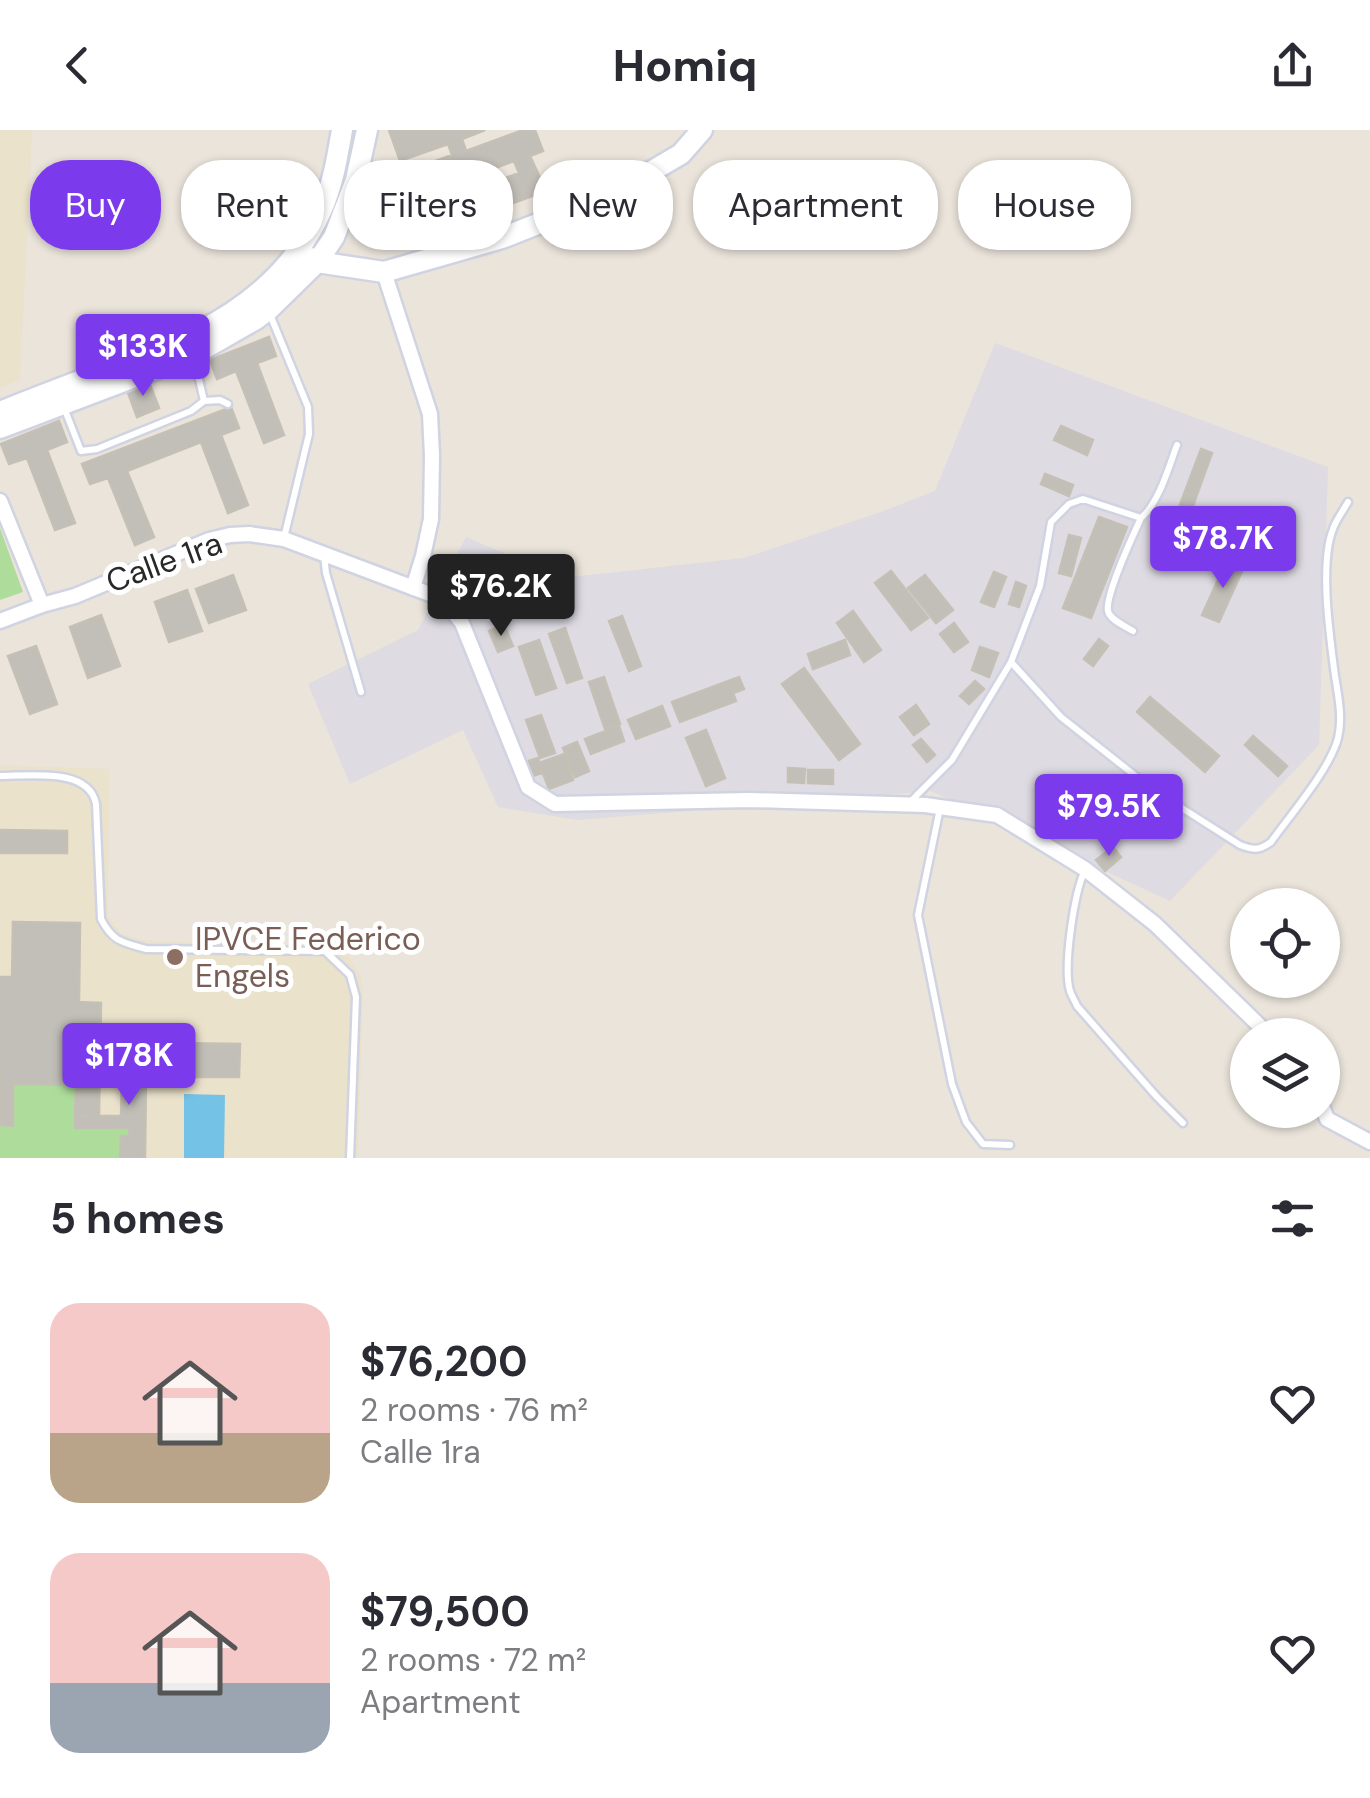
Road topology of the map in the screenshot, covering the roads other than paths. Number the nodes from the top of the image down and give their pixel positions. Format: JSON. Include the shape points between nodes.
{"nodes":[{"id":1,"x":342,"y":130,"type":"edge"},
{"id":2,"x":366,"y":130,"type":"edge"},
{"id":3,"x":702,"y":130,"type":"edge"},
{"id":4,"x":308,"y":257,"type":"junction"},
{"id":5,"x":384,"y":272,"type":"junction"},
{"id":6,"x":268,"y":310,"type":"junction"},
{"id":7,"x":193,"y":355,"type":"junction"},
{"id":8,"x":204,"y":401,"type":"junction"},
{"id":9,"x":63,"y":404,"type":"junction"},
{"id":10,"x":228,"y":404,"type":"dead end"},
{"id":11,"x":0,"y":412,"type":"edge"},
{"id":12,"x":0,"y":428,"type":"edge"},
{"id":13,"x":1176,"y":445,"type":"dead end"},
{"id":14,"x":0,"y":501,"type":"edge"},
{"id":15,"x":1348,"y":502,"type":"dead end"},
{"id":16,"x":1141,"y":518,"type":"junction"},
{"id":17,"x":284,"y":539,"type":"junction"},
{"id":18,"x":324,"y":555,"type":"junction"},
{"id":19,"x":413,"y":588,"type":"junction"},
{"id":20,"x":42,"y":604,"type":"junction"},
{"id":21,"x":0,"y":620,"type":"edge"},
{"id":22,"x":1133,"y":630,"type":"dead end"},
{"id":23,"x":1011,"y":662,"type":"junction"},
{"id":24,"x":361,"y":692,"type":"dead end"},
{"id":25,"x":0,"y":776,"type":"edge"},
{"id":26,"x":908,"y":804,"type":"junction"},
{"id":27,"x":940,"y":807,"type":"junction"},
{"id":28,"x":1086,"y":868,"type":"junction"},
{"id":29,"x":1252,"y":1018,"type":"edge"},
{"id":30,"x":1183,"y":1124,"type":"dead end"},
{"id":31,"x":1340,"y":1126,"type":"edge"},
{"id":32,"x":1370,"y":1142,"type":"edge"},
{"id":33,"x":1010,"y":1146,"type":"dead end"},
{"id":34,"x":350,"y":1158,"type":"edge"}],
"edges":[{"from":1,"to":4,"type":"main road"},
{"from":2,"to":4,"type":"main road","via":[[334,237]]},
{"from":3,"to":5,"type":"main road","via":[[681,154],[613,194],[502,238]]},
{"from":4,"to":5,"type":"main road"},
{"from":4,"to":6,"type":"main road"},
{"from":4,"to":11,"type":"main road","via":[[185,340]]},
{"from":5,"to":19,"type":"street","via":[[430,414],[430,519]]},
{"from":6,"to":7,"type":"main road"},
{"from":6,"to":17,"type":"lane","via":[[308,407],[309,434]]},
{"from":7,"to":8,"type":"lane"},
{"from":7,"to":9,"type":"main road"},
{"from":8,"to":9,"type":"lane","via":[[81,451]]},
{"from":8,"to":10,"type":"lane"},
{"from":9,"to":12,"type":"main road"},
{"from":13,"to":16,"type":"lane"},
{"from":14,"to":20,"type":"street"},
{"from":15,"to":23,"type":"lane","via":[[1328,552],[1339,735],[1315,780],[1262,848],[1240,845],[1152,789],[1061,717]]},
{"from":16,"to":22,"type":"lane","via":[[1108,609]]},
{"from":16,"to":23,"type":"lane","via":[[1083,499],[1051,522],[1040,586]]},
{"from":17,"to":18,"type":"street","name":"Calle 1ra"},
{"from":17,"to":20,"type":"street","name":"Calle 1ra","via":[[249,534],[209,540]]},
{"from":18,"to":19,"type":"street","name":"Calle 1ra"},
{"from":18,"to":24,"type":"lane"},
{"from":19,"to":26,"type":"street","name":"Calle 1ra","via":[[443,598],[462,624],[528,787],[555,804]]},
{"from":20,"to":21,"type":"street","name":"Calle 1ra"},
{"from":23,"to":26,"type":"lane","via":[[952,760]]},
{"from":25,"to":34,"type":"lane","via":[[67,778],[91,790],[100,919],[109,936],[146,949],[326,951],[350,975],[356,997]]},
{"from":26,"to":27,"type":"street"},
{"from":27,"to":28,"type":"street","via":[[997,815]]},
{"from":27,"to":33,"type":"lane","via":[[918,915],[940,1028],[966,1122],[983,1144]]},
{"from":28,"to":29,"type":"street"},
{"from":28,"to":30,"type":"lane","via":[[1073,908],[1070,990]]},
{"from":31,"to":32,"type":"street"}]}
